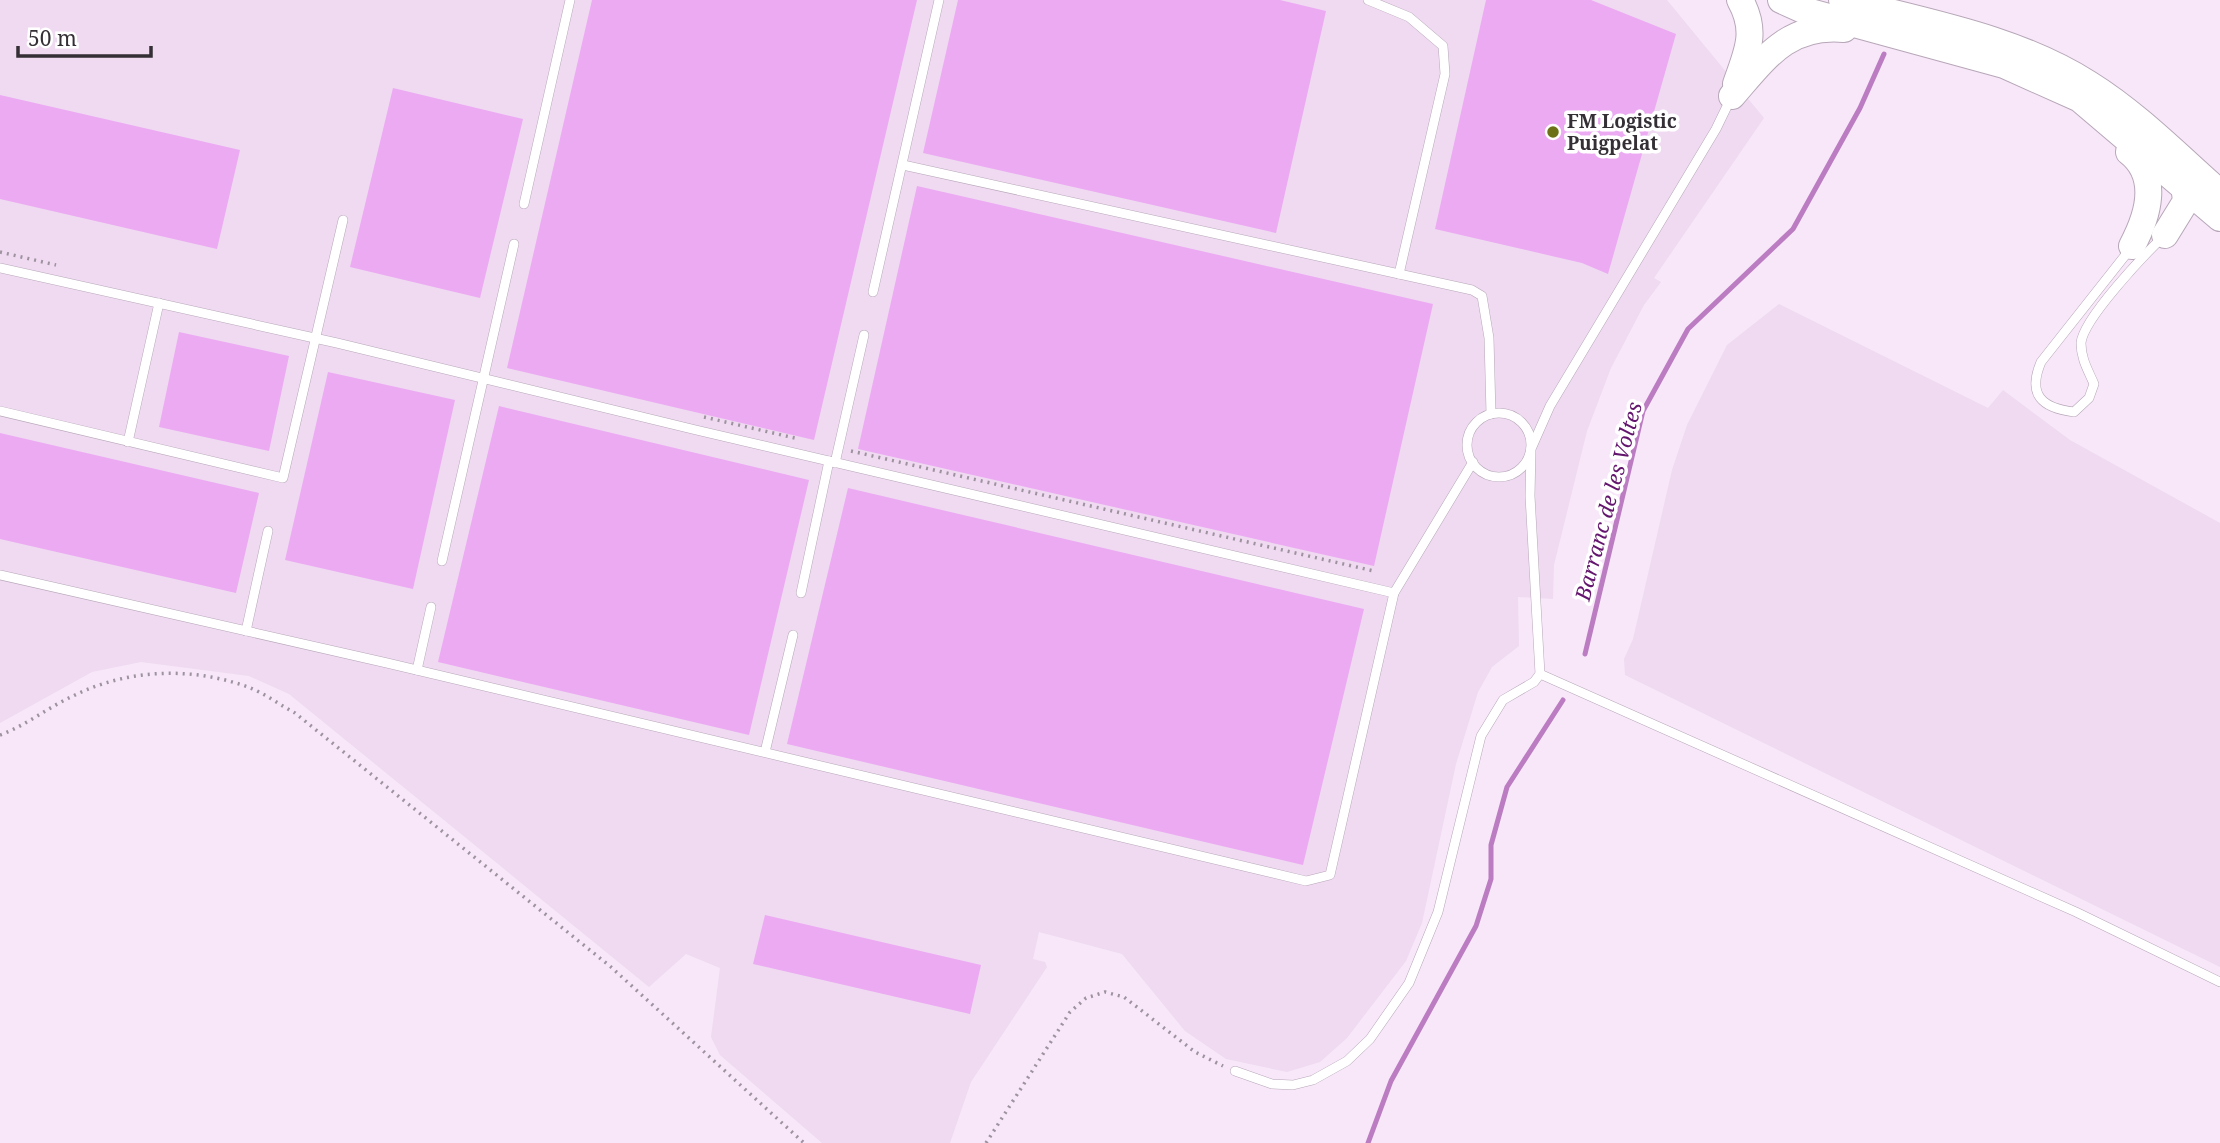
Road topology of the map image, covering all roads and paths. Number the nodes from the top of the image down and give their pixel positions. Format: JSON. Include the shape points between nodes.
{"nodes":[{"id":1,"x":570,"y":0,"type":"edge"},
{"id":2,"x":939,"y":0,"type":"edge"},
{"id":3,"x":1368,"y":0,"type":"edge"},
{"id":4,"x":1740,"y":0,"type":"edge"},
{"id":5,"x":1789,"y":0,"type":"edge"},
{"id":6,"x":1842,"y":0,"type":"edge"},
{"id":7,"x":1887,"y":33,"type":"junction"},
{"id":8,"x":1986,"y":38,"type":"junction"},
{"id":9,"x":1783,"y":41,"type":"junction"},
{"id":10,"x":1750,"y":43,"type":"junction"},
{"id":11,"x":2004,"y":65,"type":"junction"},
{"id":12,"x":2071,"y":74,"type":"junction"},
{"id":13,"x":1732,"y":96,"type":"junction"},
{"id":14,"x":903,"y":165,"type":"junction"},
{"id":15,"x":2187,"y":190,"type":"junction"},
{"id":16,"x":2220,"y":193,"type":"edge"},
{"id":17,"x":524,"y":204,"type":"dead end"},
{"id":18,"x":2220,"y":206,"type":"edge"},
{"id":19,"x":2220,"y":218,"type":"edge"},
{"id":20,"x":343,"y":220,"type":"dead end"},
{"id":21,"x":2220,"y":225,"type":"edge"},
{"id":22,"x":2165,"y":235,"type":"junction"},
{"id":23,"x":514,"y":244,"type":"dead end"},
{"id":24,"x":2132,"y":246,"type":"junction"},
{"id":25,"x":0,"y":268,"type":"edge"},
{"id":26,"x":1399,"y":274,"type":"junction"},
{"id":27,"x":873,"y":292,"type":"dead end"},
{"id":28,"x":159,"y":303,"type":"junction"},
{"id":29,"x":864,"y":335,"type":"dead end"},
{"id":30,"x":316,"y":338,"type":"junction"},
{"id":31,"x":483,"y":378,"type":"junction"},
{"id":32,"x":0,"y":411,"type":"edge"},
{"id":33,"x":692,"y":414,"type":"dead end"},
{"id":34,"x":1491,"y":414,"type":"junction"},
{"id":35,"x":128,"y":442,"type":"junction"},
{"id":36,"x":838,"y":448,"type":"junction"},
{"id":37,"x":1531,"y":449,"type":"junction"},
{"id":38,"x":832,"y":462,"type":"junction"},
{"id":39,"x":1473,"y":462,"type":"junction"},
{"id":40,"x":268,"y":531,"type":"dead end"},
{"id":41,"x":442,"y":561,"type":"dead end"},
{"id":42,"x":1374,"y":570,"type":"dead end"},
{"id":43,"x":0,"y":575,"type":"edge"},
{"id":44,"x":801,"y":593,"type":"dead end"},
{"id":45,"x":1394,"y":593,"type":"junction"},
{"id":46,"x":431,"y":607,"type":"dead end"},
{"id":47,"x":246,"y":631,"type":"junction"},
{"id":48,"x":793,"y":635,"type":"dead end"},
{"id":49,"x":417,"y":670,"type":"junction"},
{"id":50,"x":1540,"y":674,"type":"junction"},
{"id":51,"x":0,"y":736,"type":"edge"},
{"id":52,"x":765,"y":752,"type":"junction"},
{"id":53,"x":2220,"y":982,"type":"edge"},
{"id":54,"x":1235,"y":1071,"type":"joint"},
{"id":55,"x":804,"y":1143,"type":"edge"},
{"id":56,"x":986,"y":1143,"type":"edge"}],
"edges":[{"from":1,"to":17,"type":"lane"},
{"from":2,"to":14,"type":"lane"},
{"from":3,"to":26,"type":"lane","via":[[1409,17],[1443,46],[1445,74]]},
{"from":4,"to":10,"type":"street","via":[[1750,17]]},
{"from":5,"to":7,"type":"street"},
{"from":5,"to":8,"type":"street","via":[[1910,30]]},
{"from":5,"to":9,"type":"street"},
{"from":5,"to":10,"type":"street","via":[[1774,5],[1760,19]]},
{"from":6,"to":8,"type":"street"},
{"from":7,"to":9,"type":"street","via":[[1830,28],[1806,31]]},
{"from":7,"to":11,"type":"street"},
{"from":8,"to":12,"type":"street"},
{"from":9,"to":13,"type":"street"},
{"from":10,"to":13,"type":"street"},
{"from":11,"to":15,"type":"street","via":[[2080,99]]},
{"from":11,"to":24,"type":"street","via":[[2082,113],[2146,170],[2148,204]]},
{"from":12,"to":15,"type":"street","via":[[2180,170]]},
{"from":12,"to":16,"type":"street","via":[[2131,114]]},
{"from":13,"to":37,"type":"lane","via":[[1550,406]]},
{"from":14,"to":26,"type":"lane"},
{"from":14,"to":27,"type":"lane"},
{"from":15,"to":18,"type":"street"},
{"from":15,"to":19,"type":"street"},
{"from":15,"to":22,"type":"street","via":[[2181,212]]},
{"from":15,"to":24,"type":"street","via":[[2159,209]]},
{"from":20,"to":30,"type":"lane"},
{"from":21,"to":22,"type":"street","via":[[2209,223]]},
{"from":22,"to":24,"type":"lane","via":[[2134,265],[2083,332],[2082,358],[2094,384],[2089,398],[2074,412],[2055,410],[2041,401],[2036,389],[2041,362]]},
{"from":23,"to":31,"type":"lane"},
{"from":25,"to":28,"type":"lane"},
{"from":26,"to":34,"type":"lane","via":[[1482,296],[1489,338]]},
{"from":28,"to":30,"type":"lane"},
{"from":28,"to":35,"type":"lane"},
{"from":29,"to":36,"type":"lane"},
{"from":30,"to":31,"type":"lane"},
{"from":30,"to":35,"type":"lane","via":[[283,478]]},
{"from":31,"to":38,"type":"lane"},
{"from":31,"to":41,"type":"lane"},
{"from":32,"to":35,"type":"lane"},
{"from":33,"to":36,"type":"path"},
{"from":34,"to":37,"type":"lane","via":[[1521,421]]},
{"from":34,"to":39,"type":"lane","via":[[1469,435],[1467,446]]},
{"from":36,"to":38,"type":"lane"},
{"from":36,"to":42,"type":"path"},
{"from":37,"to":39,"type":"lane","via":[[1522,468],[1504,477],[1483,472]]},
{"from":37,"to":50,"type":"lane"},
{"from":38,"to":44,"type":"lane"},
{"from":38,"to":45,"type":"lane"},
{"from":39,"to":45,"type":"lane"},
{"from":40,"to":47,"type":"lane"},
{"from":43,"to":47,"type":"lane"},
{"from":45,"to":52,"type":"lane","via":[[1331,875],[1306,881]]},
{"from":46,"to":49,"type":"lane"},
{"from":47,"to":49,"type":"lane"},
{"from":48,"to":52,"type":"lane"},
{"from":49,"to":52,"type":"lane"},
{"from":50,"to":53,"type":"lane","via":[[2076,912]]},
{"from":50,"to":54,"type":"lane","via":[[1503,700],[1480,736],[1438,912],[1409,983],[1370,1039],[1347,1061],[1313,1080],[1293,1085],[1272,1084]]},
{"from":51,"to":55,"type":"path","via":[[107,681],[159,672],[208,677],[249,688],[295,713],[611,967]]},
{"from":54,"to":56,"type":"path","via":[[1195,1052],[1124,997],[1105,992],[1086,998],[1070,1012]]}]}
